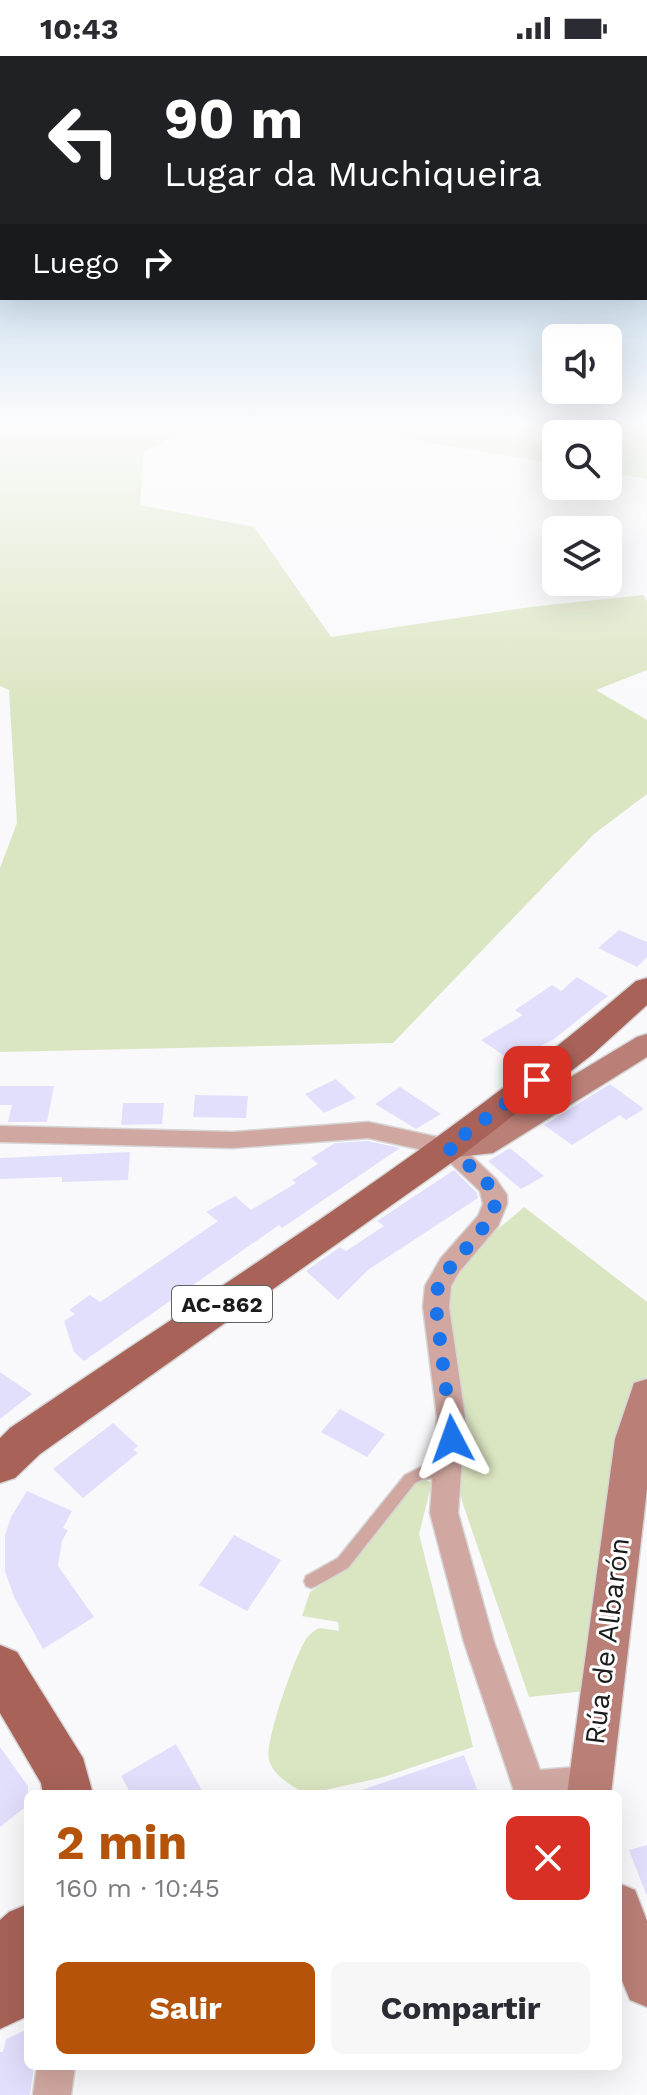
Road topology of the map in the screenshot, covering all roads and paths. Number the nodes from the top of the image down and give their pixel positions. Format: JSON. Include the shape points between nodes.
{"nodes":[{"id":1,"x":647,"y":988,"type":"edge"},
{"id":2,"x":647,"y":1044,"type":"edge"},
{"id":3,"x":0,"y":1134,"type":"edge"},
{"id":4,"x":448,"y":1147,"type":"junction"},
{"id":5,"x":647,"y":1394,"type":"edge"},
{"id":6,"x":0,"y":1465,"type":"edge"},
{"id":7,"x":447,"y":1474,"type":"junction"},
{"id":8,"x":311,"y":1581,"type":"dead end"},
{"id":9,"x":0,"y":1668,"type":"edge"},
{"id":10,"x":73,"y":1788,"type":"edge"},
{"id":11,"x":589,"y":1788,"type":"edge"},
{"id":12,"x":531,"y":1790,"type":"edge"},
{"id":13,"x":622,"y":1921,"type":"edge"},
{"id":14,"x":24,"y":1935,"type":"edge"},
{"id":15,"x":0,"y":1956,"type":"edge"},
{"id":16,"x":634,"y":1963,"type":"edge"},
{"id":17,"x":24,"y":1986,"type":"edge"},
{"id":18,"x":0,"y":2001,"type":"edge"},
{"id":19,"x":55,"y":2070,"type":"edge"},
{"id":20,"x":52,"y":2095,"type":"edge"}],
"edges":[{"from":1,"to":4,"type":"main road","number":"AC-862","via":[[581,1046]]},
{"from":2,"to":4,"type":"street","via":[[482,1145]]},
{"from":3,"to":4,"type":"street","via":[[233,1140],[368,1130]]},
{"from":4,"to":6,"type":"main road","number":"AC-862","via":[[25,1441]]},
{"from":4,"to":7,"type":"street","via":[[488,1185],[495,1204],[489,1220],[438,1286],[436,1307],[451,1417]]},
{"from":5,"to":11,"type":"street","name":"Rúa de Albarón","via":[[634,1439]]},
{"from":7,"to":8,"type":"lane","via":[[425,1471],[410,1479],[343,1563]]},
{"from":7,"to":12,"type":"street","via":[[444,1513],[479,1642]]},
{"from":9,"to":10,"type":"main road"},
{"from":11,"to":12,"type":"street"},
{"from":13,"to":16,"type":"street"},
{"from":14,"to":15,"type":"main road"},
{"from":17,"to":18,"type":"main road"},
{"from":19,"to":20,"type":"street"}]}
